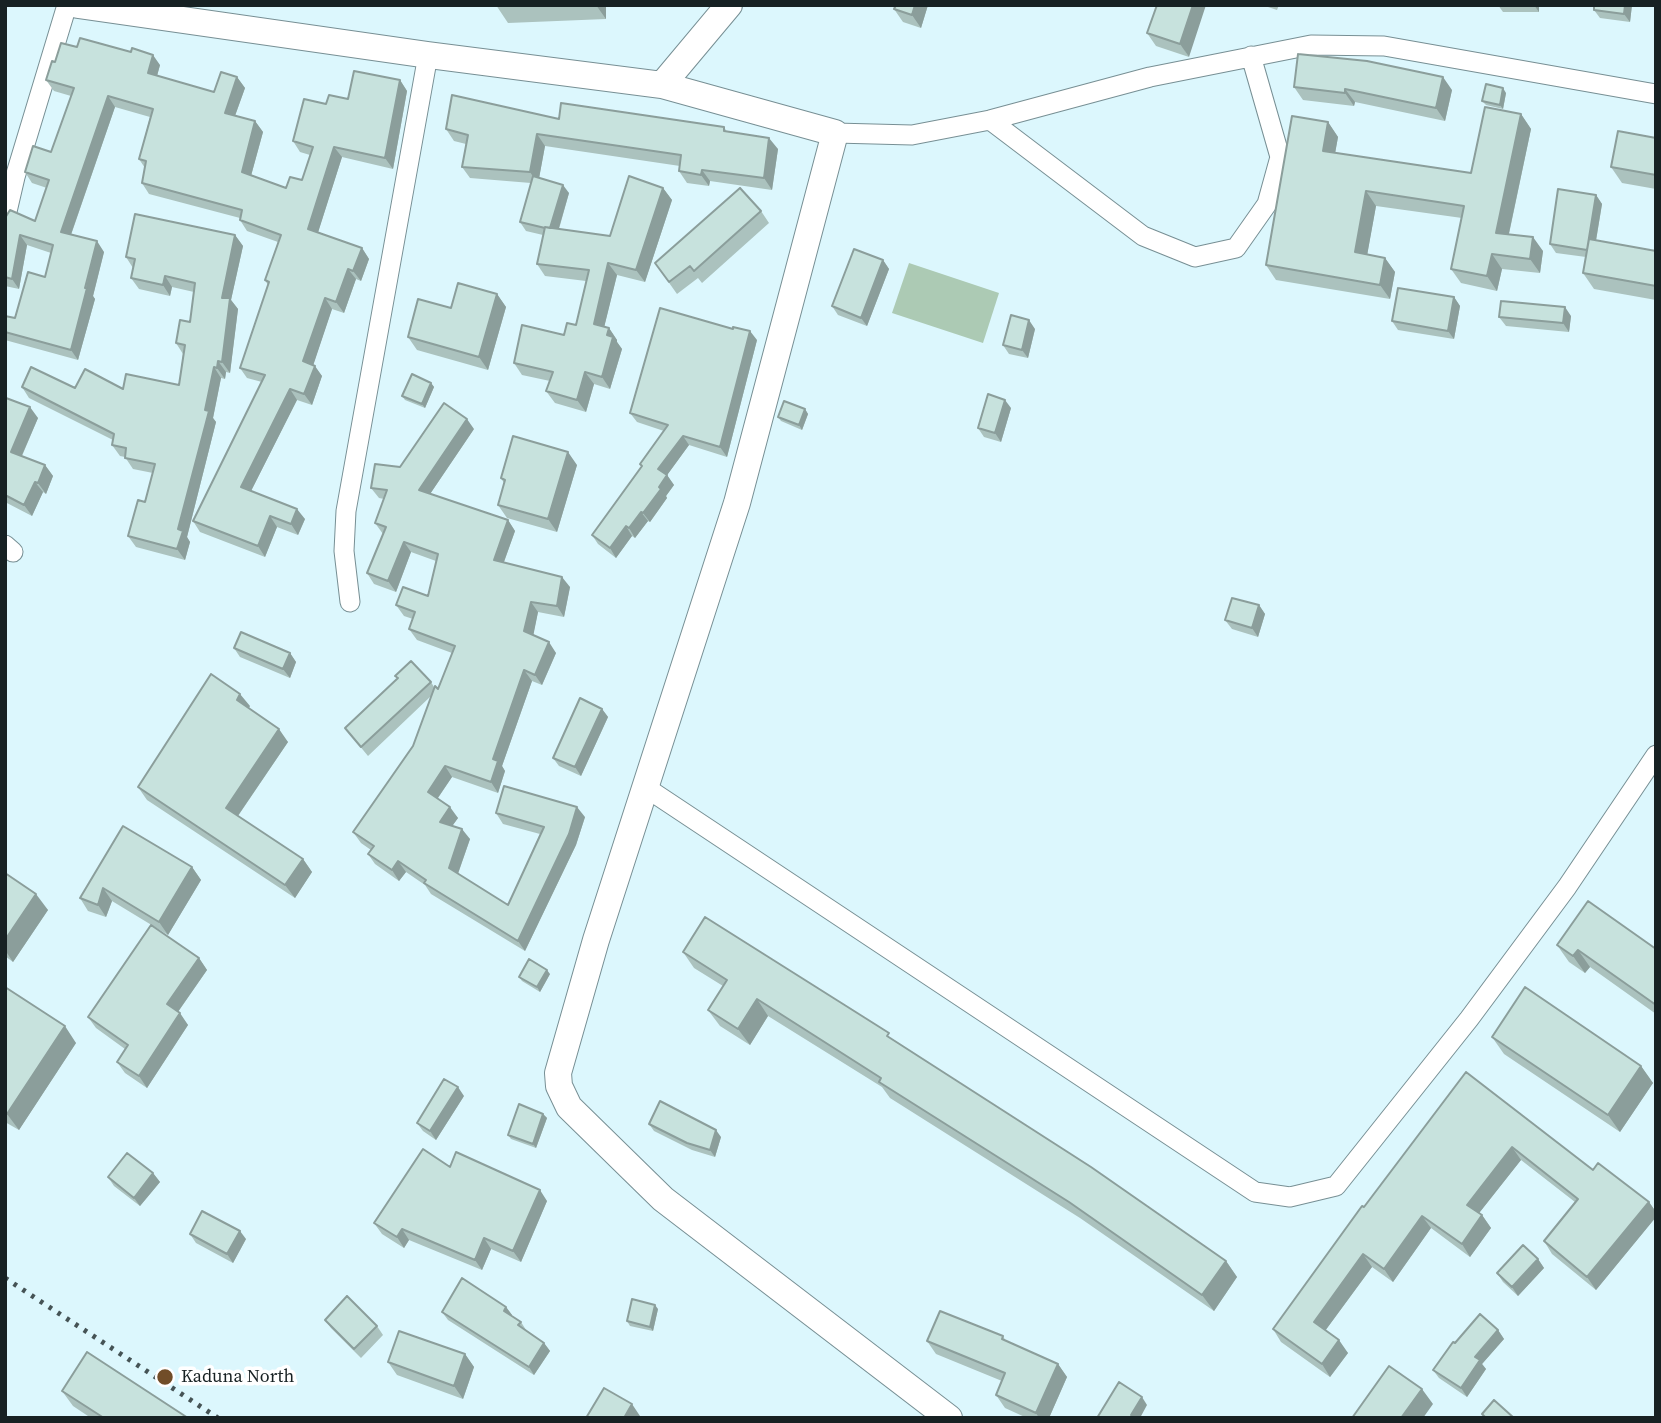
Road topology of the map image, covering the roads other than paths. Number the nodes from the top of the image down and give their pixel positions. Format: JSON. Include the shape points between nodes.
{"nodes":[{"id":1,"x":67,"y":5,"type":"edge"},
{"id":2,"x":78,"y":5,"type":"edge"},
{"id":3,"x":729,"y":5,"type":"edge"},
{"id":4,"x":428,"y":55,"type":"junction"},
{"id":5,"x":1251,"y":56,"type":"junction"},
{"id":6,"x":662,"y":85,"type":"junction"},
{"id":7,"x":1656,"y":94,"type":"edge"},
{"id":8,"x":990,"y":120,"type":"junction"},
{"id":9,"x":835,"y":133,"type":"junction"},
{"id":10,"x":5,"y":220,"type":"edge"},
{"id":11,"x":350,"y":602,"type":"dead end"},
{"id":12,"x":1656,"y":755,"type":"edge"},
{"id":13,"x":645,"y":787,"type":"junction"},
{"id":14,"x":949,"y":1418,"type":"edge"}],
"edges":[{"from":1,"to":10,"type":"street"},
{"from":2,"to":4,"type":"street"},
{"from":3,"to":6,"type":"street"},
{"from":4,"to":6,"type":"street"},
{"from":4,"to":11,"type":"street","via":[[346,511],[344,551]]},
{"from":5,"to":7,"type":"street","via":[[1311,45],[1384,46]]},
{"from":5,"to":8,"type":"street","via":[[1150,77]]},
{"from":5,"to":8,"type":"street","via":[[1280,157],[1267,204],[1236,248],[1195,257],[1143,236]]},
{"from":6,"to":9,"type":"street"},
{"from":8,"to":9,"type":"street","via":[[912,135]]},
{"from":9,"to":13,"type":"street","via":[[737,503]]},
{"from":12,"to":13,"type":"street","via":[[1567,887],[1461,1030],[1336,1186],[1290,1197],[1255,1192]]},
{"from":13,"to":14,"type":"street","via":[[558,1073],[569,1107],[663,1199]]}]}
